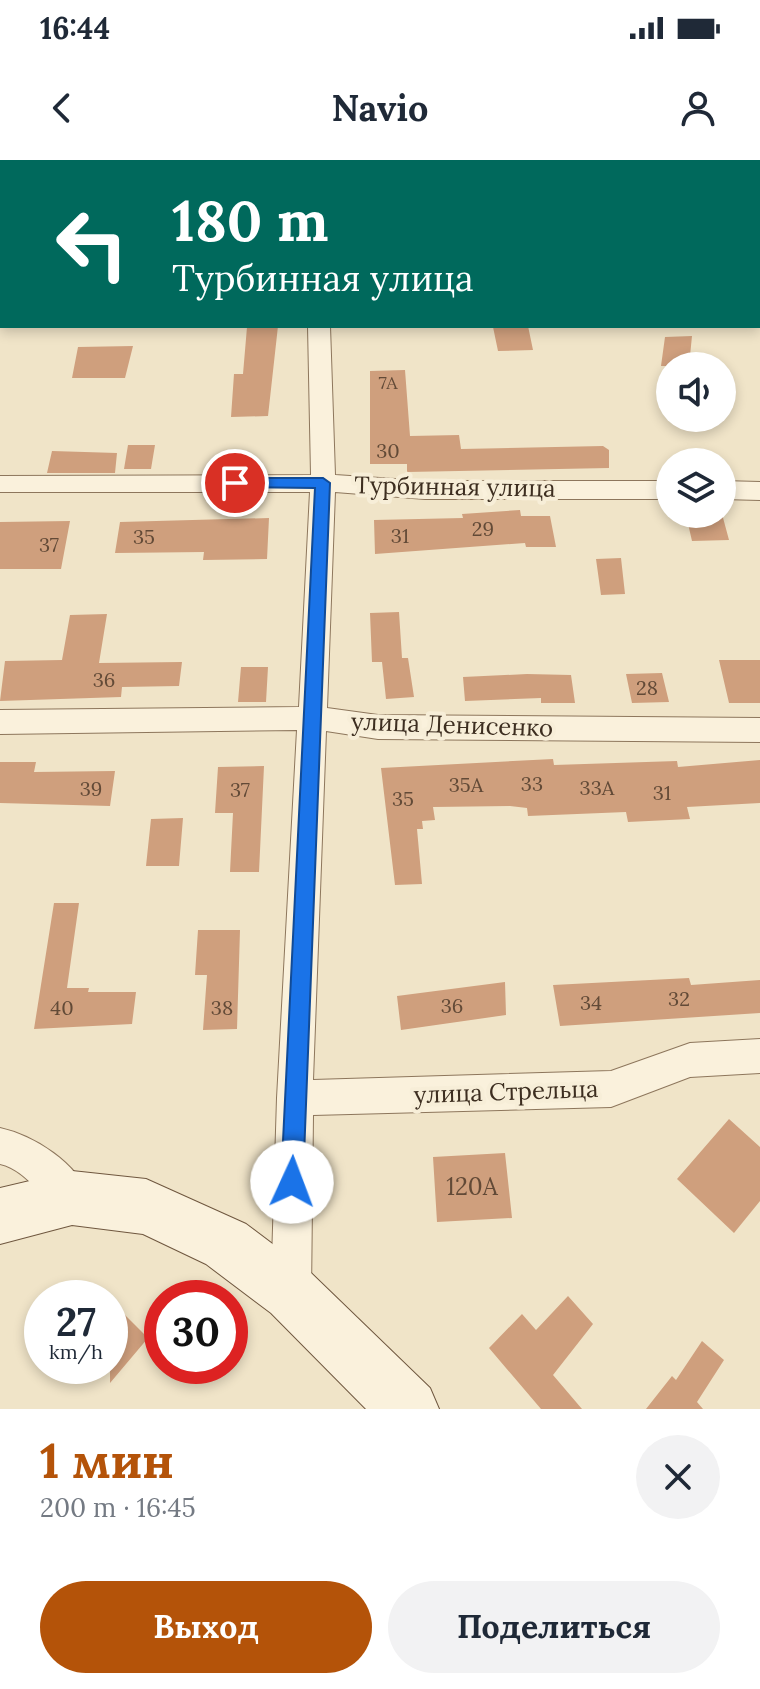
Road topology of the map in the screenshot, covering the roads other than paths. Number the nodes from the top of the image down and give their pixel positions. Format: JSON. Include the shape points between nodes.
{"nodes":[{"id":1,"x":319,"y":328,"type":"edge"},
{"id":2,"x":323,"y":483,"type":"junction"},
{"id":3,"x":0,"y":484,"type":"edge"},
{"id":4,"x":656,"y":490,"type":"edge"},
{"id":5,"x":736,"y":490,"type":"edge"},
{"id":6,"x":760,"y":491,"type":"edge"},
{"id":7,"x":314,"y":718,"type":"junction"},
{"id":8,"x":0,"y":722,"type":"edge"},
{"id":9,"x":760,"y":730,"type":"edge"},
{"id":10,"x":760,"y":1056,"type":"edge"},
{"id":11,"x":295,"y":1098,"type":"junction"},
{"id":12,"x":0,"y":1146,"type":"edge"},
{"id":13,"x":72,"y":1198,"type":"junction"},
{"id":14,"x":0,"y":1216,"type":"edge"},
{"id":15,"x":291,"y":1293,"type":"junction"},
{"id":16,"x":409,"y":1409,"type":"edge"}],
"edges":[{"from":1,"to":2,"type":"street"},
{"from":2,"to":3,"type":"street","name":"Турбинная улица"},
{"from":2,"to":4,"type":"street","name":"Турбинная улица","via":[[425,490]]},
{"from":2,"to":7,"type":"street"},
{"from":5,"to":6,"type":"street"},
{"from":7,"to":8,"type":"street","name":"улица Денисенко"},
{"from":7,"to":9,"type":"street","name":"улица Денисенко","via":[[378,727]]},
{"from":7,"to":11,"type":"street"},
{"from":10,"to":11,"type":"street","name":"улица Стрельца","via":[[690,1060],[611,1089]]},
{"from":11,"to":15,"type":"street"},
{"from":12,"to":13,"type":"street","via":[[23,1151]]},
{"from":13,"to":14,"type":"street"},
{"from":13,"to":15,"type":"street","via":[[146,1207],[226,1244]]},
{"from":15,"to":16,"type":"street"}]}
